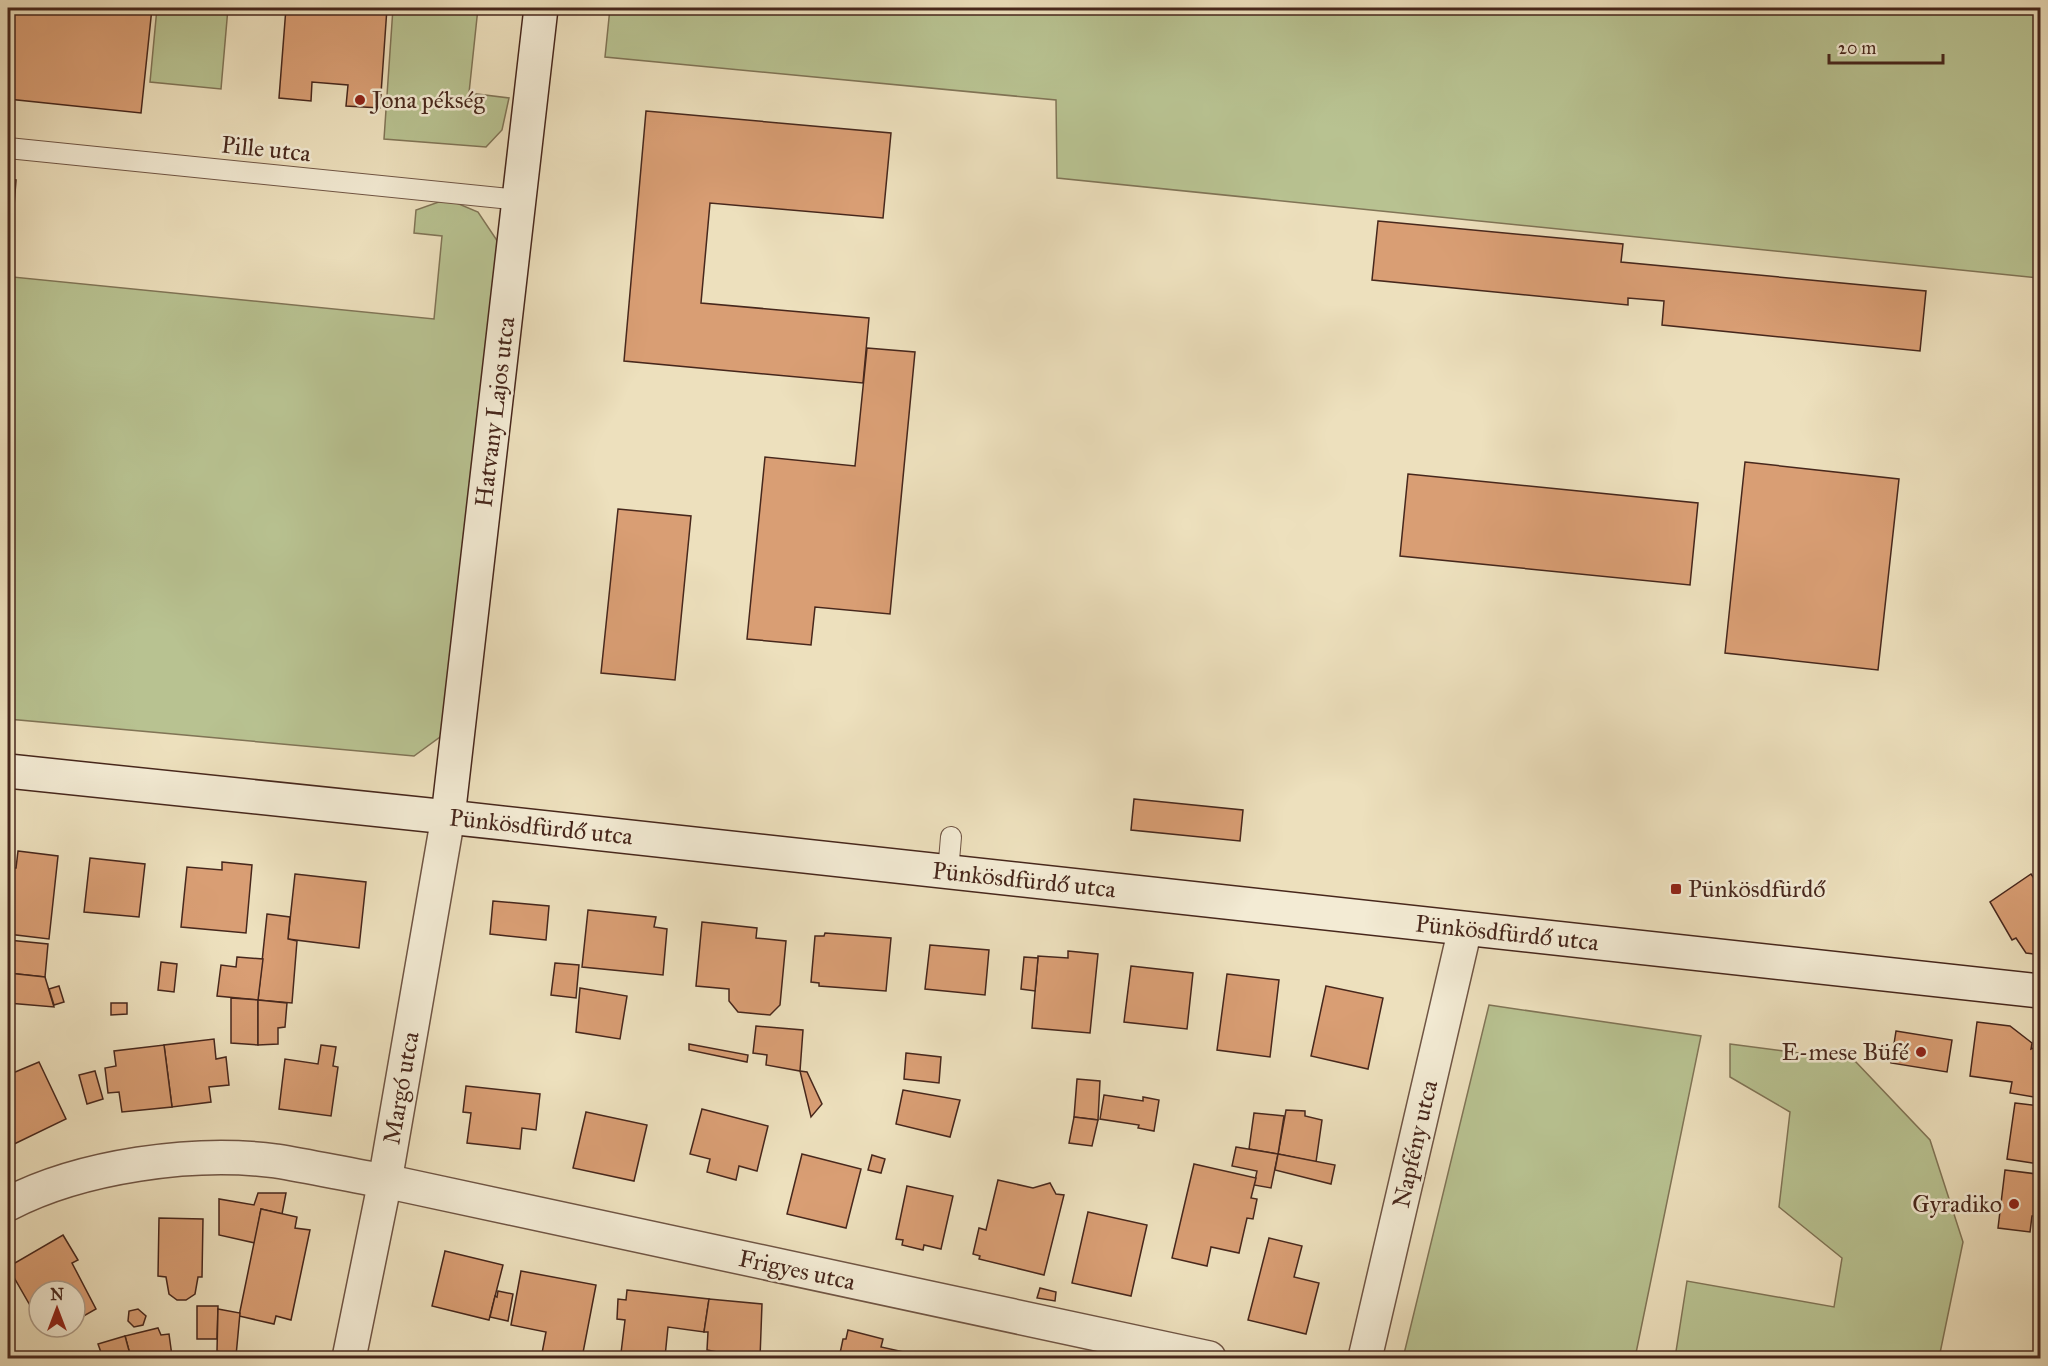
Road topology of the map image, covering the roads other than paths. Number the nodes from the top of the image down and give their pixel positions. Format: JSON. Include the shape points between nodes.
{"nodes":[{"id":1,"x":541,"y":8,"type":"edge"},
{"id":2,"x":8,"y":147,"type":"edge"},
{"id":3,"x":520,"y":200,"type":"junction"},
{"id":4,"x":8,"y":771,"type":"edge"},
{"id":5,"x":448,"y":817,"type":"junction"},
{"id":6,"x":951,"y":837,"type":"dead end"},
{"id":7,"x":948,"y":872,"type":"junction"},
{"id":8,"x":1465,"y":929,"type":"junction"},
{"id":9,"x":2040,"y":991,"type":"edge"},
{"id":10,"x":385,"y":1181,"type":"junction"},
{"id":11,"x":8,"y":1204,"type":"edge"},
{"id":12,"x":349,"y":1359,"type":"edge"},
{"id":13,"x":1209,"y":1359,"type":"edge"},
{"id":14,"x":1365,"y":1359,"type":"edge"}],
"edges":[{"from":1,"to":3,"type":"street","name":"Hatvany Lajos utca"},
{"from":2,"to":3,"type":"lane","name":"Pille utca"},
{"from":3,"to":5,"type":"street","name":"Hatvany Lajos utca"},
{"from":4,"to":5,"type":"street","name":"Pünkösdfürdő utca"},
{"from":5,"to":7,"type":"street","name":"Pünkösdfürdő utca"},
{"from":5,"to":10,"type":"street","name":"Margó utca"},
{"from":6,"to":7,"type":"lane"},
{"from":7,"to":8,"type":"street","name":"Pünkösdfürdő utca"},
{"from":8,"to":9,"type":"street","name":"Pünkösdfürdő utca"},
{"from":8,"to":14,"type":"street","name":"Napfény utca"},
{"from":10,"to":11,"type":"street","name":"Frigyes utca","via":[[275,1161],[200,1157],[91,1174],[33,1191]]},
{"from":10,"to":12,"type":"street","name":"Margó utca"},
{"from":10,"to":13,"type":"street","name":"Frigyes utca"}]}
